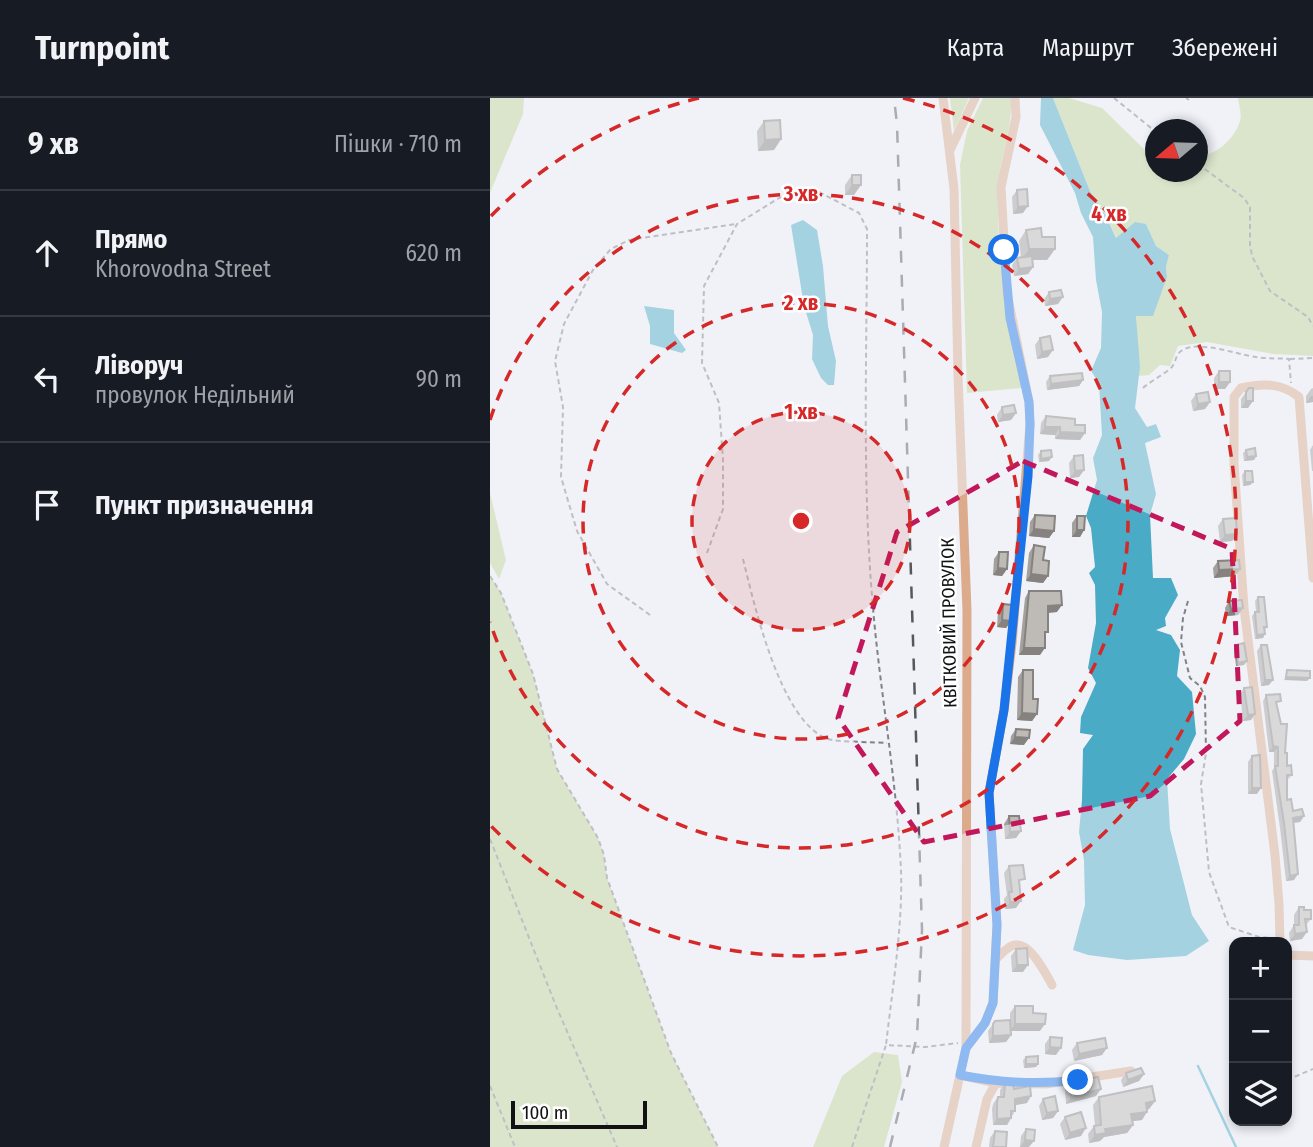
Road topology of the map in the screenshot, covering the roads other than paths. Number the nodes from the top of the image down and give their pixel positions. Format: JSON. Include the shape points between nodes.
{"nodes":[{"id":1,"x":943,"y":98,"type":"edge"},
{"id":2,"x":975,"y":98,"type":"edge"},
{"id":3,"x":1015,"y":98,"type":"edge"},
{"id":4,"x":949,"y":151,"type":"junction"},
{"id":5,"x":1313,"y":578,"type":"edge"},
{"id":6,"x":1280,"y":937,"type":"edge"},
{"id":7,"x":1292,"y":955,"type":"edge"},
{"id":8,"x":1313,"y":956,"type":"edge"},
{"id":9,"x":996,"y":959,"type":"junction"},
{"id":10,"x":1052,"y":985,"type":"dead end"},
{"id":11,"x":966,"y":1045,"type":"junction"},
{"id":12,"x":1131,"y":1071,"type":"edge"},
{"id":13,"x":960,"y":1075,"type":"junction"},
{"id":14,"x":996,"y":1083,"type":"junction"},
{"id":15,"x":944,"y":1147,"type":"edge"},
{"id":16,"x":976,"y":1147,"type":"edge"}],
"edges":[{"from":1,"to":4,"type":"street","name":"КВІТКОВИЙ ПРОВУЛОК"},
{"from":2,"to":4,"type":"street"},
{"from":3,"to":9,"type":"street","via":[[1016,117],[1001,187],[1007,293],[1030,424],[1012,643],[989,793]]},
{"from":4,"to":11,"type":"street","name":"КВІТКОВИЙ ПРОВУЛОК","via":[[954,189],[967,611]]},
{"from":5,"to":6,"type":"street","via":[[1298,397],[1286,387],[1241,388],[1234,397],[1234,464],[1244,608],[1275,855]]},
{"from":7,"to":8,"type":"street"},
{"from":9,"to":10,"type":"street","via":[[1019,944],[1043,967]]},
{"from":9,"to":11,"type":"street","via":[[989,1015]]},
{"from":11,"to":13,"type":"street","name":"КВІТКОВИЙ ПРОВУЛОК"},
{"from":12,"to":14,"type":"street","via":[[1046,1084]]},
{"from":13,"to":14,"type":"street"},
{"from":13,"to":15,"type":"street","name":"КВІТКОВИЙ ПРОВУЛОК"},
{"from":14,"to":16,"type":"street","via":[[987,1099]]}]}
